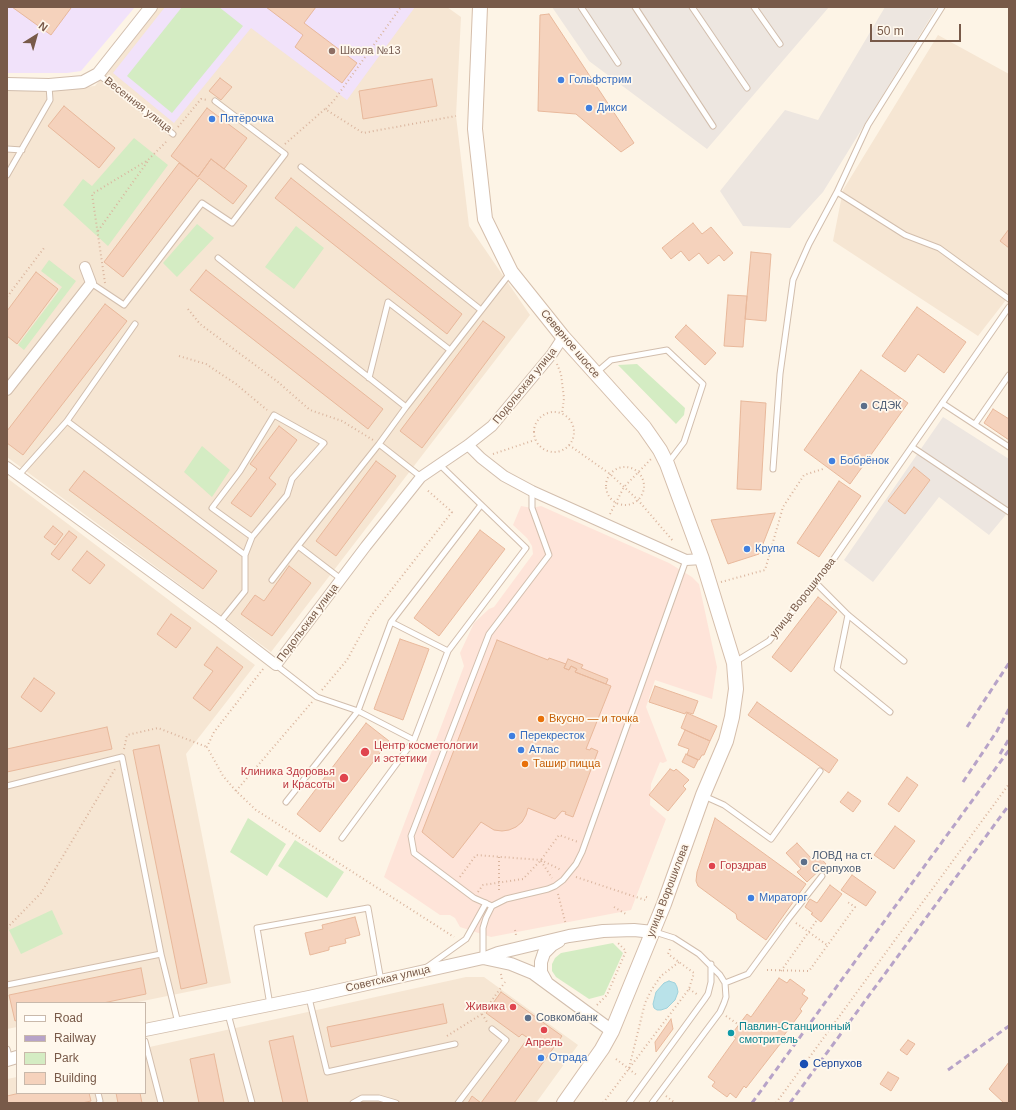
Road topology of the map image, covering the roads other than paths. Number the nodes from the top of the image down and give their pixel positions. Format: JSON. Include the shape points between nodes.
{"nodes":[{"id":1,"x":151,"y":7,"type":"edge"},
{"id":2,"x":480,"y":7,"type":"edge"},
{"id":3,"x":580,"y":7,"type":"edge"},
{"id":4,"x":635,"y":7,"type":"edge"},
{"id":5,"x":692,"y":7,"type":"edge"},
{"id":6,"x":754,"y":7,"type":"edge"},
{"id":7,"x":942,"y":7,"type":"edge"},
{"id":8,"x":780,"y":44,"type":"dead end"},
{"id":9,"x":618,"y":63,"type":"dead end"},
{"id":10,"x":98,"y":74,"type":"junction"},
{"id":11,"x":7,"y":84,"type":"edge"},
{"id":12,"x":49,"y":85,"type":"junction"},
{"id":13,"x":747,"y":88,"type":"dead end"},
{"id":14,"x":215,"y":101,"type":"road end"},
{"id":15,"x":712,"y":126,"type":"dead end"},
{"id":16,"x":173,"y":134,"type":"road end"},
{"id":17,"x":7,"y":149,"type":"edge"},
{"id":18,"x":22,"y":150,"type":"junction"},
{"id":19,"x":301,"y":167,"type":"dead end"},
{"id":20,"x":7,"y":175,"type":"edge"},
{"id":21,"x":837,"y":192,"type":"junction"},
{"id":22,"x":218,"y":258,"type":"dead end"},
{"id":23,"x":85,"y":267,"type":"dead end"},
{"id":24,"x":511,"y":272,"type":"junction"},
{"id":25,"x":91,"y":283,"type":"junction"},
{"id":26,"x":1009,"y":299,"type":"edge"},
{"id":27,"x":1009,"y":306,"type":"edge"},
{"id":28,"x":481,"y":310,"type":"junction"},
{"id":29,"x":135,"y":324,"type":"dead end"},
{"id":30,"x":563,"y":337,"type":"junction"},
{"id":31,"x":450,"y":350,"type":"junction"},
{"id":32,"x":596,"y":374,"type":"junction"},
{"id":33,"x":1009,"y":375,"type":"edge"},
{"id":34,"x":369,"y":378,"type":"junction"},
{"id":35,"x":7,"y":390,"type":"edge"},
{"id":36,"x":942,"y":403,"type":"junction"},
{"id":37,"x":406,"y":407,"type":"junction"},
{"id":38,"x":67,"y":421,"type":"junction"},
{"id":39,"x":975,"y":424,"type":"junction"},
{"id":40,"x":379,"y":444,"type":"junction"},
{"id":41,"x":468,"y":445,"type":"junction"},
{"id":42,"x":912,"y":447,"type":"junction"},
{"id":43,"x":1009,"y":447,"type":"edge"},
{"id":44,"x":439,"y":464,"type":"junction"},
{"id":45,"x":667,"y":464,"type":"junction"},
{"id":46,"x":7,"y":467,"type":"edge"},
{"id":47,"x":773,"y":469,"type":"dead end"},
{"id":48,"x":18,"y":476,"type":"junction"},
{"id":49,"x":419,"y":479,"type":"junction"},
{"id":50,"x":532,"y":491,"type":"junction"},
{"id":51,"x":482,"y":505,"type":"junction"},
{"id":52,"x":1009,"y":512,"type":"edge"},
{"id":53,"x":252,"y":537,"type":"junction"},
{"id":54,"x":298,"y":546,"type":"junction"},
{"id":55,"x":245,"y":555,"type":"junction"},
{"id":56,"x":702,"y":559,"type":"junction"},
{"id":57,"x":686,"y":560,"type":"junction"},
{"id":58,"x":272,"y":580,"type":"dead end"},
{"id":59,"x":341,"y":580,"type":"junction"},
{"id":60,"x":816,"y":583,"type":"junction"},
{"id":61,"x":848,"y":615,"type":"junction"},
{"id":62,"x":220,"y":622,"type":"junction"},
{"id":63,"x":391,"y":622,"type":"junction"},
{"id":64,"x":448,"y":651,"type":"junction"},
{"id":65,"x":904,"y":661,"type":"dead end"},
{"id":66,"x":273,"y":662,"type":"junction"},
{"id":67,"x":734,"y":663,"type":"junction"},
{"id":68,"x":358,"y":711,"type":"junction"},
{"id":69,"x":890,"y":712,"type":"dead end"},
{"id":70,"x":414,"y":740,"type":"junction"},
{"id":71,"x":820,"y":771,"type":"dead end"},
{"id":72,"x":7,"y":786,"type":"edge"},
{"id":73,"x":703,"y":795,"type":"junction"},
{"id":74,"x":286,"y":802,"type":"dead end"},
{"id":75,"x":342,"y":838,"type":"dead end"},
{"id":76,"x":822,"y":876,"type":"dead end"},
{"id":77,"x":486,"y":903,"type":"junction"},
{"id":78,"x":492,"y":906,"type":"junction"},
{"id":79,"x":568,"y":931,"type":"junction"},
{"id":80,"x":653,"y":932,"type":"junction"},
{"id":81,"x":161,"y":954,"type":"junction"},
{"id":82,"x":483,"y":958,"type":"junction"},
{"id":83,"x":711,"y":964,"type":"junction"},
{"id":84,"x":420,"y":972,"type":"junction"},
{"id":85,"x":381,"y":981,"type":"junction"},
{"id":86,"x":725,"y":983,"type":"junction"},
{"id":87,"x":7,"y":985,"type":"edge"},
{"id":88,"x":548,"y":985,"type":"junction"},
{"id":89,"x":308,"y":997,"type":"junction"},
{"id":90,"x":270,"y":1005,"type":"junction"},
{"id":91,"x":228,"y":1013,"type":"junction"},
{"id":92,"x":178,"y":1023,"type":"junction"},
{"id":93,"x":492,"y":1029,"type":"dead end"},
{"id":94,"x":146,"y":1030,"type":"edge"},
{"id":95,"x":612,"y":1031,"type":"junction"},
{"id":96,"x":455,"y":1044,"type":"dead end"},
{"id":97,"x":146,"y":1045,"type":"edge"},
{"id":98,"x":161,"y":1103,"type":"edge"},
{"id":99,"x":252,"y":1103,"type":"edge"},
{"id":100,"x":353,"y":1103,"type":"edge"},
{"id":101,"x":396,"y":1103,"type":"edge"},
{"id":102,"x":458,"y":1103,"type":"edge"},
{"id":103,"x":564,"y":1103,"type":"edge"},
{"id":104,"x":629,"y":1103,"type":"edge"},
{"id":105,"x":652,"y":1103,"type":"edge"}],
"edges":[{"from":1,"to":10,"type":"street"},
{"from":2,"to":24,"type":"main road","name":"Северное шоссе","via":[[475,129],[485,219]]},
{"from":3,"to":9,"type":"lane"},
{"from":4,"to":15,"type":"lane"},
{"from":5,"to":13,"type":"lane"},
{"from":6,"to":8,"type":"lane"},
{"from":7,"to":21,"type":"lane","via":[[868,125]]},
{"from":10,"to":12,"type":"street","name":"Весенняя улица","via":[[83,82]]},
{"from":10,"to":16,"type":"lane","name":"Весенняя улица"},
{"from":11,"to":12,"type":"street","name":"Весенняя улица"},
{"from":12,"to":18,"type":"lane","via":[[50,100]]},
{"from":14,"to":25,"type":"lane","via":[[285,154],[232,223],[202,203],[124,305]]},
{"from":17,"to":18,"type":"lane"},
{"from":18,"to":20,"type":"lane"},
{"from":19,"to":28,"type":"lane"},
{"from":21,"to":26,"type":"lane","via":[[905,235],[939,248]]},
{"from":21,"to":47,"type":"lane","via":[[793,280],[780,374]]},
{"from":22,"to":34,"type":"lane"},
{"from":23,"to":25,"type":"street"},
{"from":24,"to":28,"type":"lane"},
{"from":24,"to":30,"type":"main road","name":"Северное шоссе"},
{"from":25,"to":35,"type":"street"},
{"from":27,"to":36,"type":"lane","name":"улица Ворошилова"},
{"from":28,"to":31,"type":"lane"},
{"from":29,"to":38,"type":"lane"},
{"from":30,"to":32,"type":"main road","name":"Северное шоссе"},
{"from":30,"to":41,"type":"street","name":"Подольская улица","via":[[552,354],[492,426]]},
{"from":31,"to":34,"type":"lane","via":[[388,302]]},
{"from":31,"to":37,"type":"lane"},
{"from":32,"to":45,"type":"main road","name":"Северное шоссе","via":[[644,427]]},
{"from":32,"to":45,"type":"lane","via":[[610,360],[667,350],[703,384],[684,442]]},
{"from":33,"to":39,"type":"lane"},
{"from":34,"to":37,"type":"lane"},
{"from":36,"to":39,"type":"lane"},
{"from":36,"to":42,"type":"lane","name":"улица Ворошилова"},
{"from":37,"to":40,"type":"lane"},
{"from":38,"to":48,"type":"lane"},
{"from":38,"to":55,"type":"lane"},
{"from":39,"to":43,"type":"lane"},
{"from":40,"to":49,"type":"lane"},
{"from":40,"to":54,"type":"lane"},
{"from":41,"to":44,"type":"street","name":"Подольская улица"},
{"from":41,"to":50,"type":"street","via":[[504,476]]},
{"from":42,"to":52,"type":"lane"},
{"from":42,"to":60,"type":"lane","name":"улица Ворошилова"},
{"from":44,"to":49,"type":"street","name":"Подольская улица"},
{"from":44,"to":51,"type":"lane"},
{"from":45,"to":56,"type":"main road","name":"Северное шоссе"},
{"from":46,"to":48,"type":"street","name":"Подольская улица"},
{"from":48,"to":62,"type":"street","name":"Подольская улица"},
{"from":49,"to":59,"type":"street","name":"Подольская улица"},
{"from":50,"to":57,"type":"street"},
{"from":50,"to":77,"type":"lane","via":[[532,508],[549,555],[489,634],[411,836],[414,853],[474,898]]},
{"from":51,"to":63,"type":"lane"},
{"from":51,"to":64,"type":"lane","via":[[526,548]]},
{"from":53,"to":53,"type":"lane","via":[[212,508],[240,471],[274,416],[324,444],[292,479],[287,495]]},
{"from":53,"to":55,"type":"lane"},
{"from":54,"to":58,"type":"lane"},
{"from":54,"to":59,"type":"lane"},
{"from":55,"to":62,"type":"lane","via":[[245,591]]},
{"from":56,"to":57,"type":"street"},
{"from":56,"to":67,"type":"main road","name":"Северное шоссе"},
{"from":57,"to":78,"type":"lane","via":[[576,864],[555,886],[506,899]]},
{"from":59,"to":66,"type":"street","name":"Подольская улица"},
{"from":60,"to":61,"type":"lane"},
{"from":60,"to":67,"type":"lane","name":"улица Ворошилова","via":[[769,641]]},
{"from":61,"to":65,"type":"lane"},
{"from":61,"to":69,"type":"lane","via":[[837,669]]},
{"from":62,"to":66,"type":"street","name":"Подольская улица"},
{"from":63,"to":64,"type":"lane"},
{"from":63,"to":68,"type":"lane"},
{"from":64,"to":70,"type":"lane"},
{"from":66,"to":68,"type":"lane","via":[[317,697]]},
{"from":67,"to":73,"type":"main road","name":"улица Ворошилова","via":[[736,689],[732,717],[726,741]]},
{"from":68,"to":70,"type":"lane"},
{"from":68,"to":74,"type":"lane"},
{"from":70,"to":75,"type":"lane"},
{"from":71,"to":73,"type":"lane","via":[[771,838],[724,805]]},
{"from":72,"to":81,"type":"lane","via":[[122,757]]},
{"from":73,"to":80,"type":"main road","name":"улица Ворошилова"},
{"from":76,"to":86,"type":"lane","via":[[748,974]]},
{"from":77,"to":78,"type":"lane"},
{"from":77,"to":84,"type":"lane","via":[[466,939]]},
{"from":78,"to":82,"type":"lane","via":[[483,928]]},
{"from":79,"to":80,"type":"street"},
{"from":79,"to":82,"type":"street"},
{"from":79,"to":88,"type":"street","via":[[544,952],[540,972]]},
{"from":80,"to":83,"type":"lane","via":[[674,938]]},
{"from":80,"to":95,"type":"main road","name":"улица Ворошилова"},
{"from":81,"to":87,"type":"lane"},
{"from":81,"to":92,"type":"lane"},
{"from":82,"to":84,"type":"street","name":"Советская улица"},
{"from":82,"to":88,"type":"street","name":"Советская улица","via":[[523,968]]},
{"from":83,"to":86,"type":"lane"},
{"from":83,"to":104,"type":"lane","via":[[708,994]]},
{"from":84,"to":85,"type":"street","name":"Советская улица"},
{"from":85,"to":89,"type":"street","name":"Советская улица"},
{"from":85,"to":90,"type":"lane","via":[[368,908],[257,928]]},
{"from":86,"to":105,"type":"lane","via":[[726,997],[720,1012]]},
{"from":88,"to":95,"type":"street","name":"Советская улица"},
{"from":89,"to":90,"type":"street","name":"Советская улица"},
{"from":89,"to":96,"type":"lane","via":[[327,1072]]},
{"from":90,"to":91,"type":"street","name":"Советская улица"},
{"from":91,"to":92,"type":"street","name":"Советская улица"},
{"from":91,"to":99,"type":"lane"},
{"from":92,"to":94,"type":"street","name":"Советская улица"},
{"from":93,"to":102,"type":"lane","via":[[506,1040]]},
{"from":95,"to":103,"type":"main road","name":"улица Ворошилова"},
{"from":97,"to":98,"type":"lane"},
{"from":100,"to":101,"type":"lane","via":[[362,1098],[379,1098]]}]}
